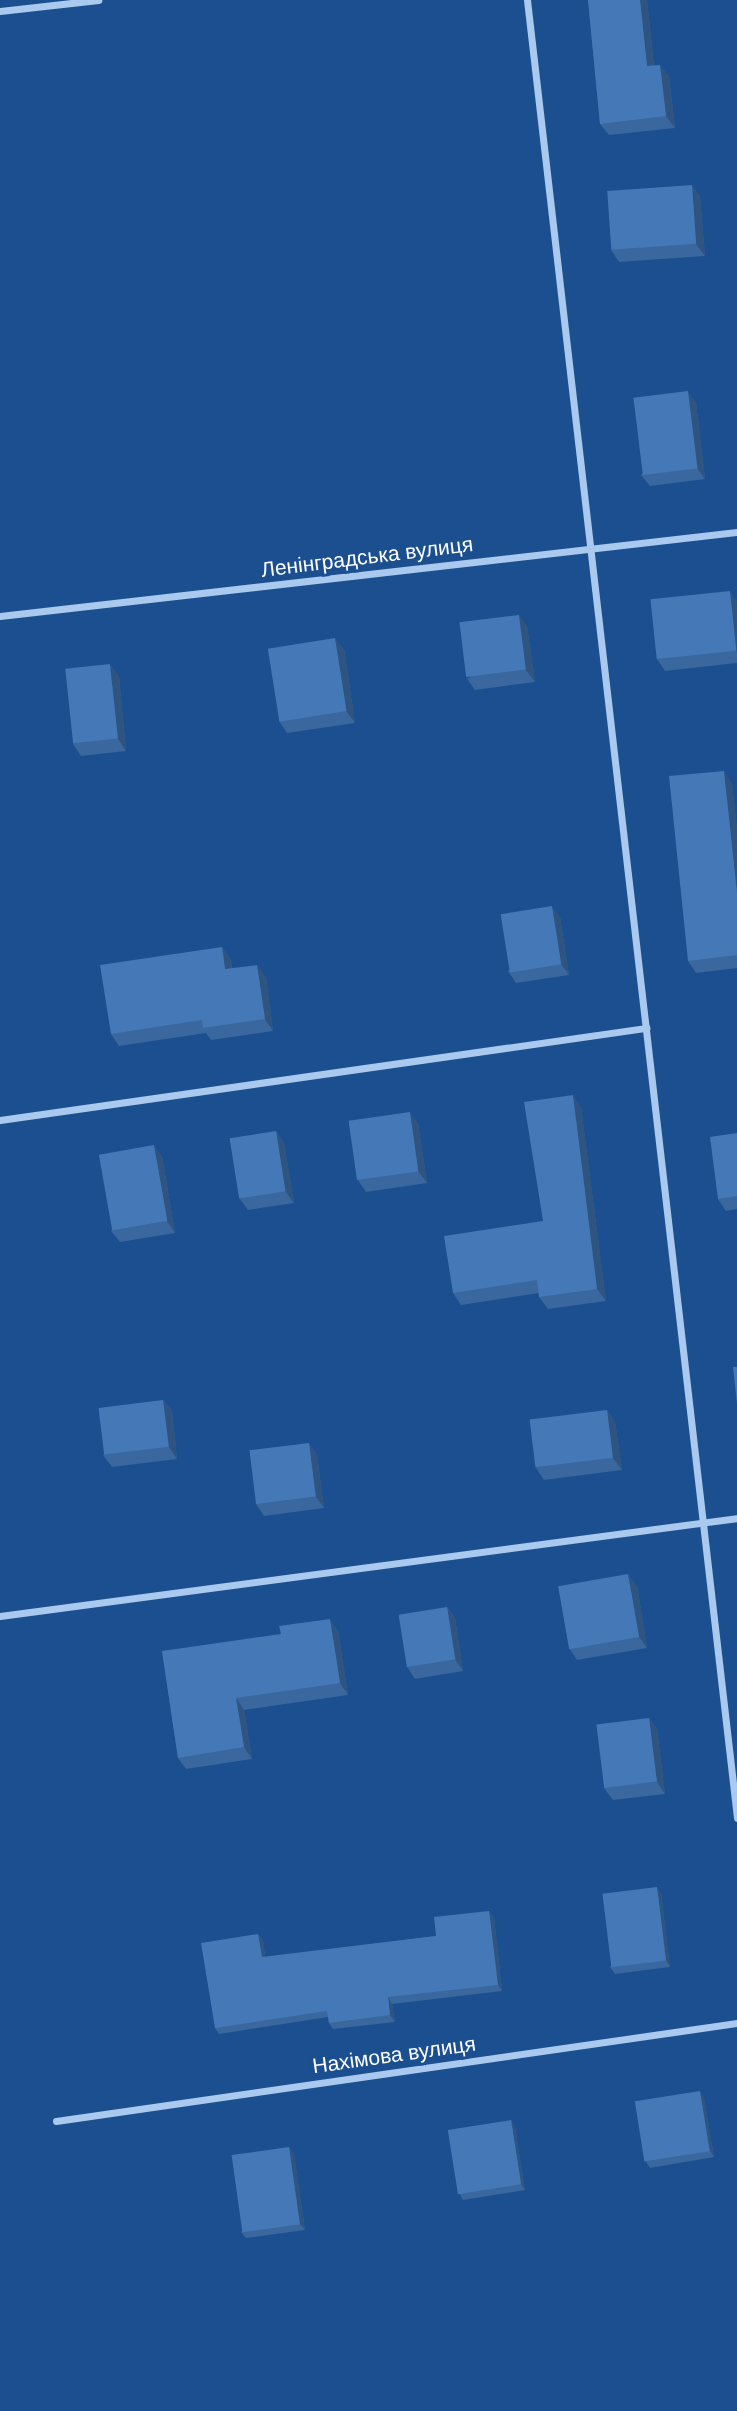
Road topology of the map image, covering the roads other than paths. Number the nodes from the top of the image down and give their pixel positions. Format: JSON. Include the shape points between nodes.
{"nodes":[{"id":1,"x":98,"y":0,"type":"edge"},
{"id":2,"x":527,"y":0,"type":"edge"},
{"id":3,"x":0,"y":10,"type":"edge"},
{"id":4,"x":737,"y":532,"type":"edge"},
{"id":5,"x":590,"y":549,"type":"junction"},
{"id":6,"x":0,"y":616,"type":"edge"},
{"id":7,"x":646,"y":1028,"type":"junction"},
{"id":8,"x":0,"y":1120,"type":"edge"},
{"id":9,"x":737,"y":1518,"type":"edge"},
{"id":10,"x":703,"y":1523,"type":"junction"},
{"id":11,"x":0,"y":1616,"type":"edge"},
{"id":12,"x":737,"y":1818,"type":"edge"},
{"id":13,"x":737,"y":2023,"type":"edge"},
{"id":14,"x":56,"y":2121,"type":"dead end"}],
"edges":[{"from":1,"to":3,"type":"street"},
{"from":2,"to":5,"type":"street"},
{"from":4,"to":5,"type":"street","name":"Ленінградська вулиця"},
{"from":5,"to":6,"type":"street","name":"Ленінградська вулиця"},
{"from":5,"to":7,"type":"street"},
{"from":7,"to":8,"type":"street"},
{"from":7,"to":10,"type":"street"},
{"from":9,"to":10,"type":"street"},
{"from":10,"to":11,"type":"street"},
{"from":10,"to":12,"type":"street"},
{"from":13,"to":14,"type":"street","name":"Нахімова вулиця"}]}
